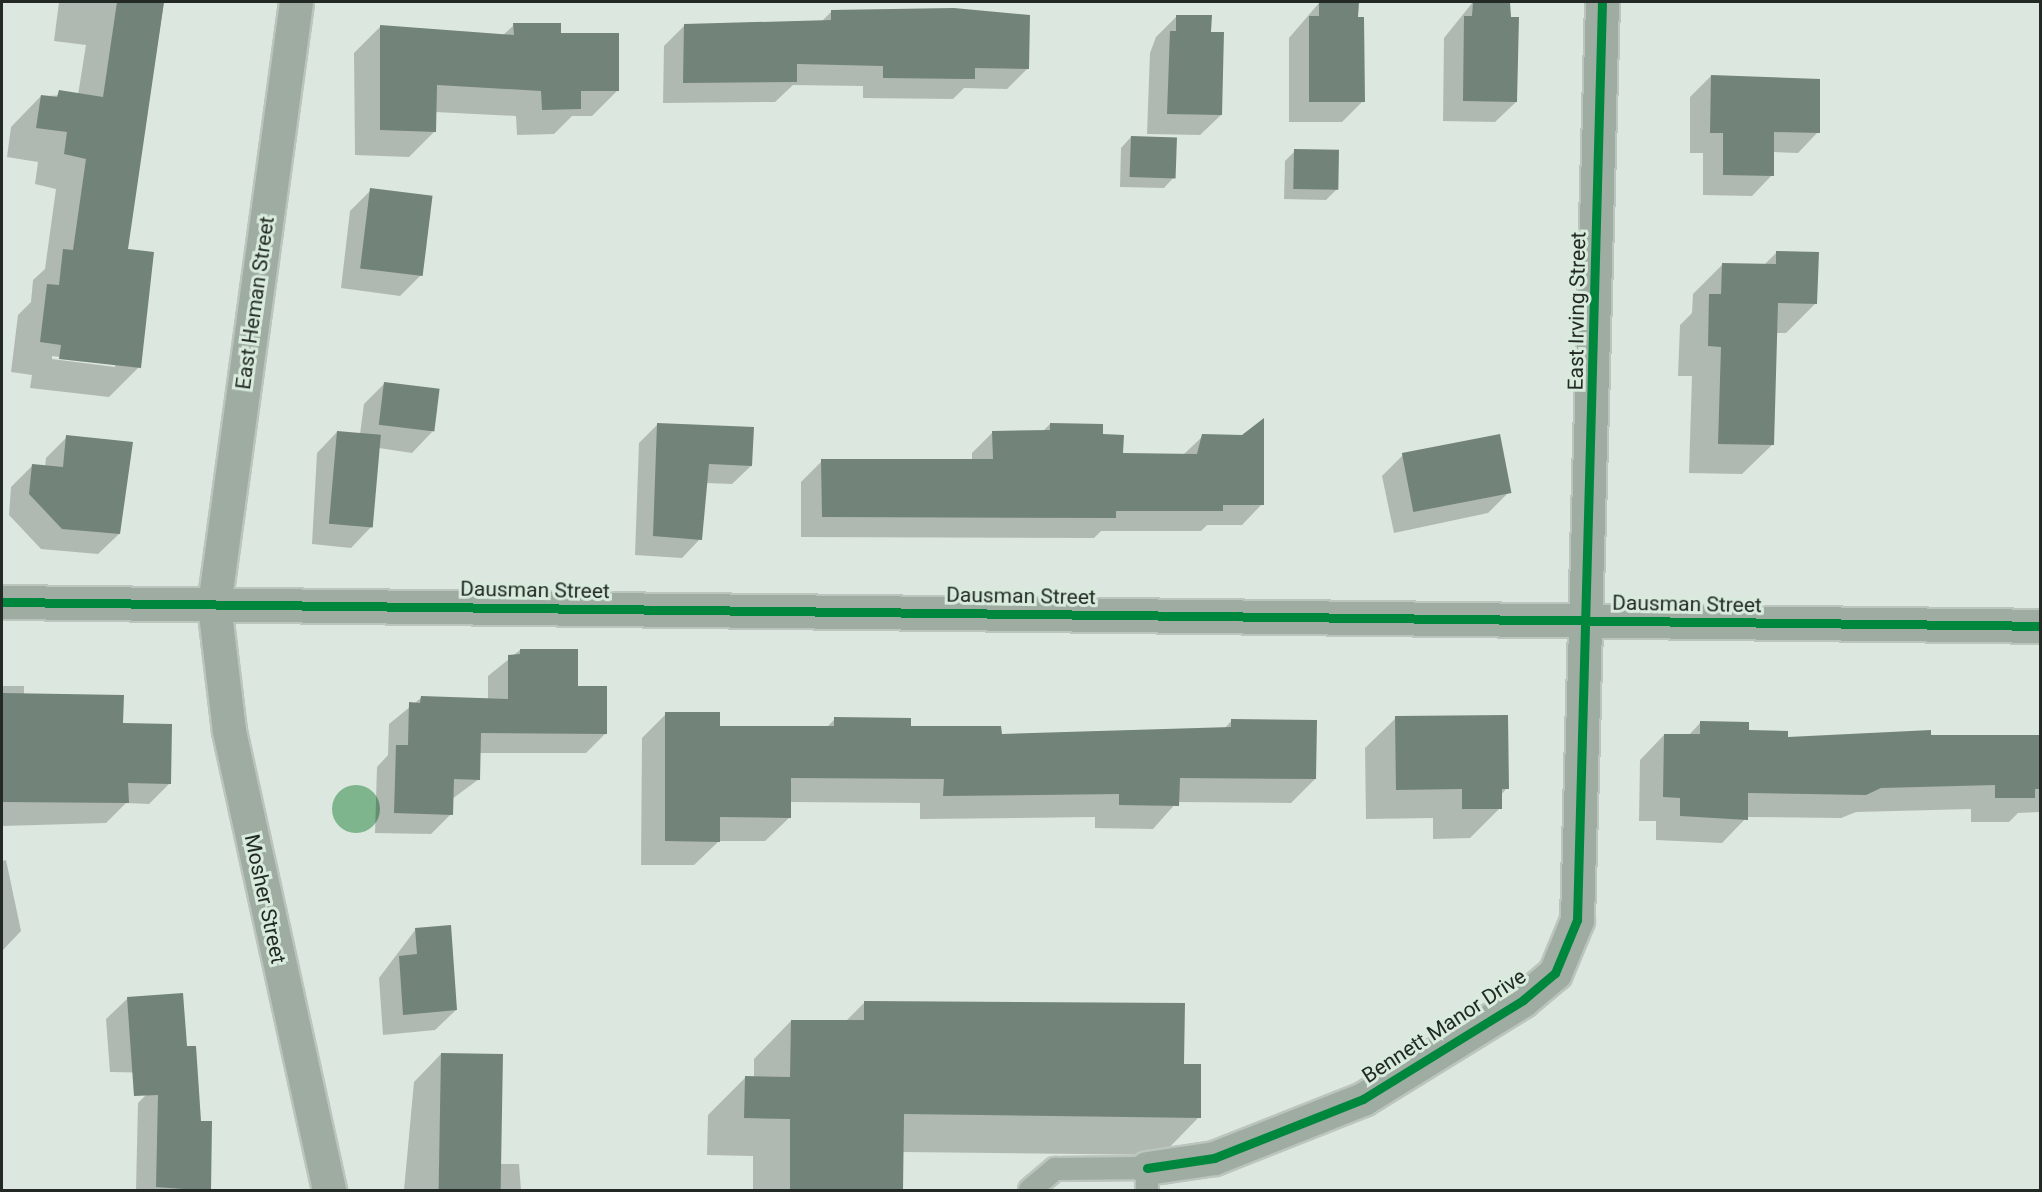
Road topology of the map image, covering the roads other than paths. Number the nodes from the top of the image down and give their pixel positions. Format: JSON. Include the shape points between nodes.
{"nodes":[{"id":1,"x":296,"y":2,"type":"edge"},
{"id":2,"x":1602,"y":2,"type":"edge"},
{"id":3,"x":2,"y":602,"type":"edge"},
{"id":4,"x":214,"y":605,"type":"junction"},
{"id":5,"x":1588,"y":620,"type":"junction"},
{"id":6,"x":2040,"y":626,"type":"edge"},
{"id":7,"x":1147,"y":1179,"type":"edge"},
{"id":8,"x":330,"y":1191,"type":"edge"},
{"id":9,"x":1030,"y":1191,"type":"edge"}],
"edges":[{"from":1,"to":4,"type":"street","name":"East Heman Street"},
{"from":2,"to":5,"type":"street","name":"East Irving Street"},
{"from":3,"to":4,"type":"street","name":"Dausman Street"},
{"from":4,"to":5,"type":"street","name":"Dausman Street"},
{"from":4,"to":8,"type":"street","name":"Mosher Street","via":[[229,731]]},
{"from":5,"to":6,"type":"street","name":"Dausman Street"},
{"from":5,"to":7,"type":"street","name":"Bennett Manor Drive","via":[[1577,920],[1555,973],[1523,1000],[1363,1099],[1214,1158]]},
{"from":7,"to":9,"type":"lane","via":[[1055,1169]]}]}
